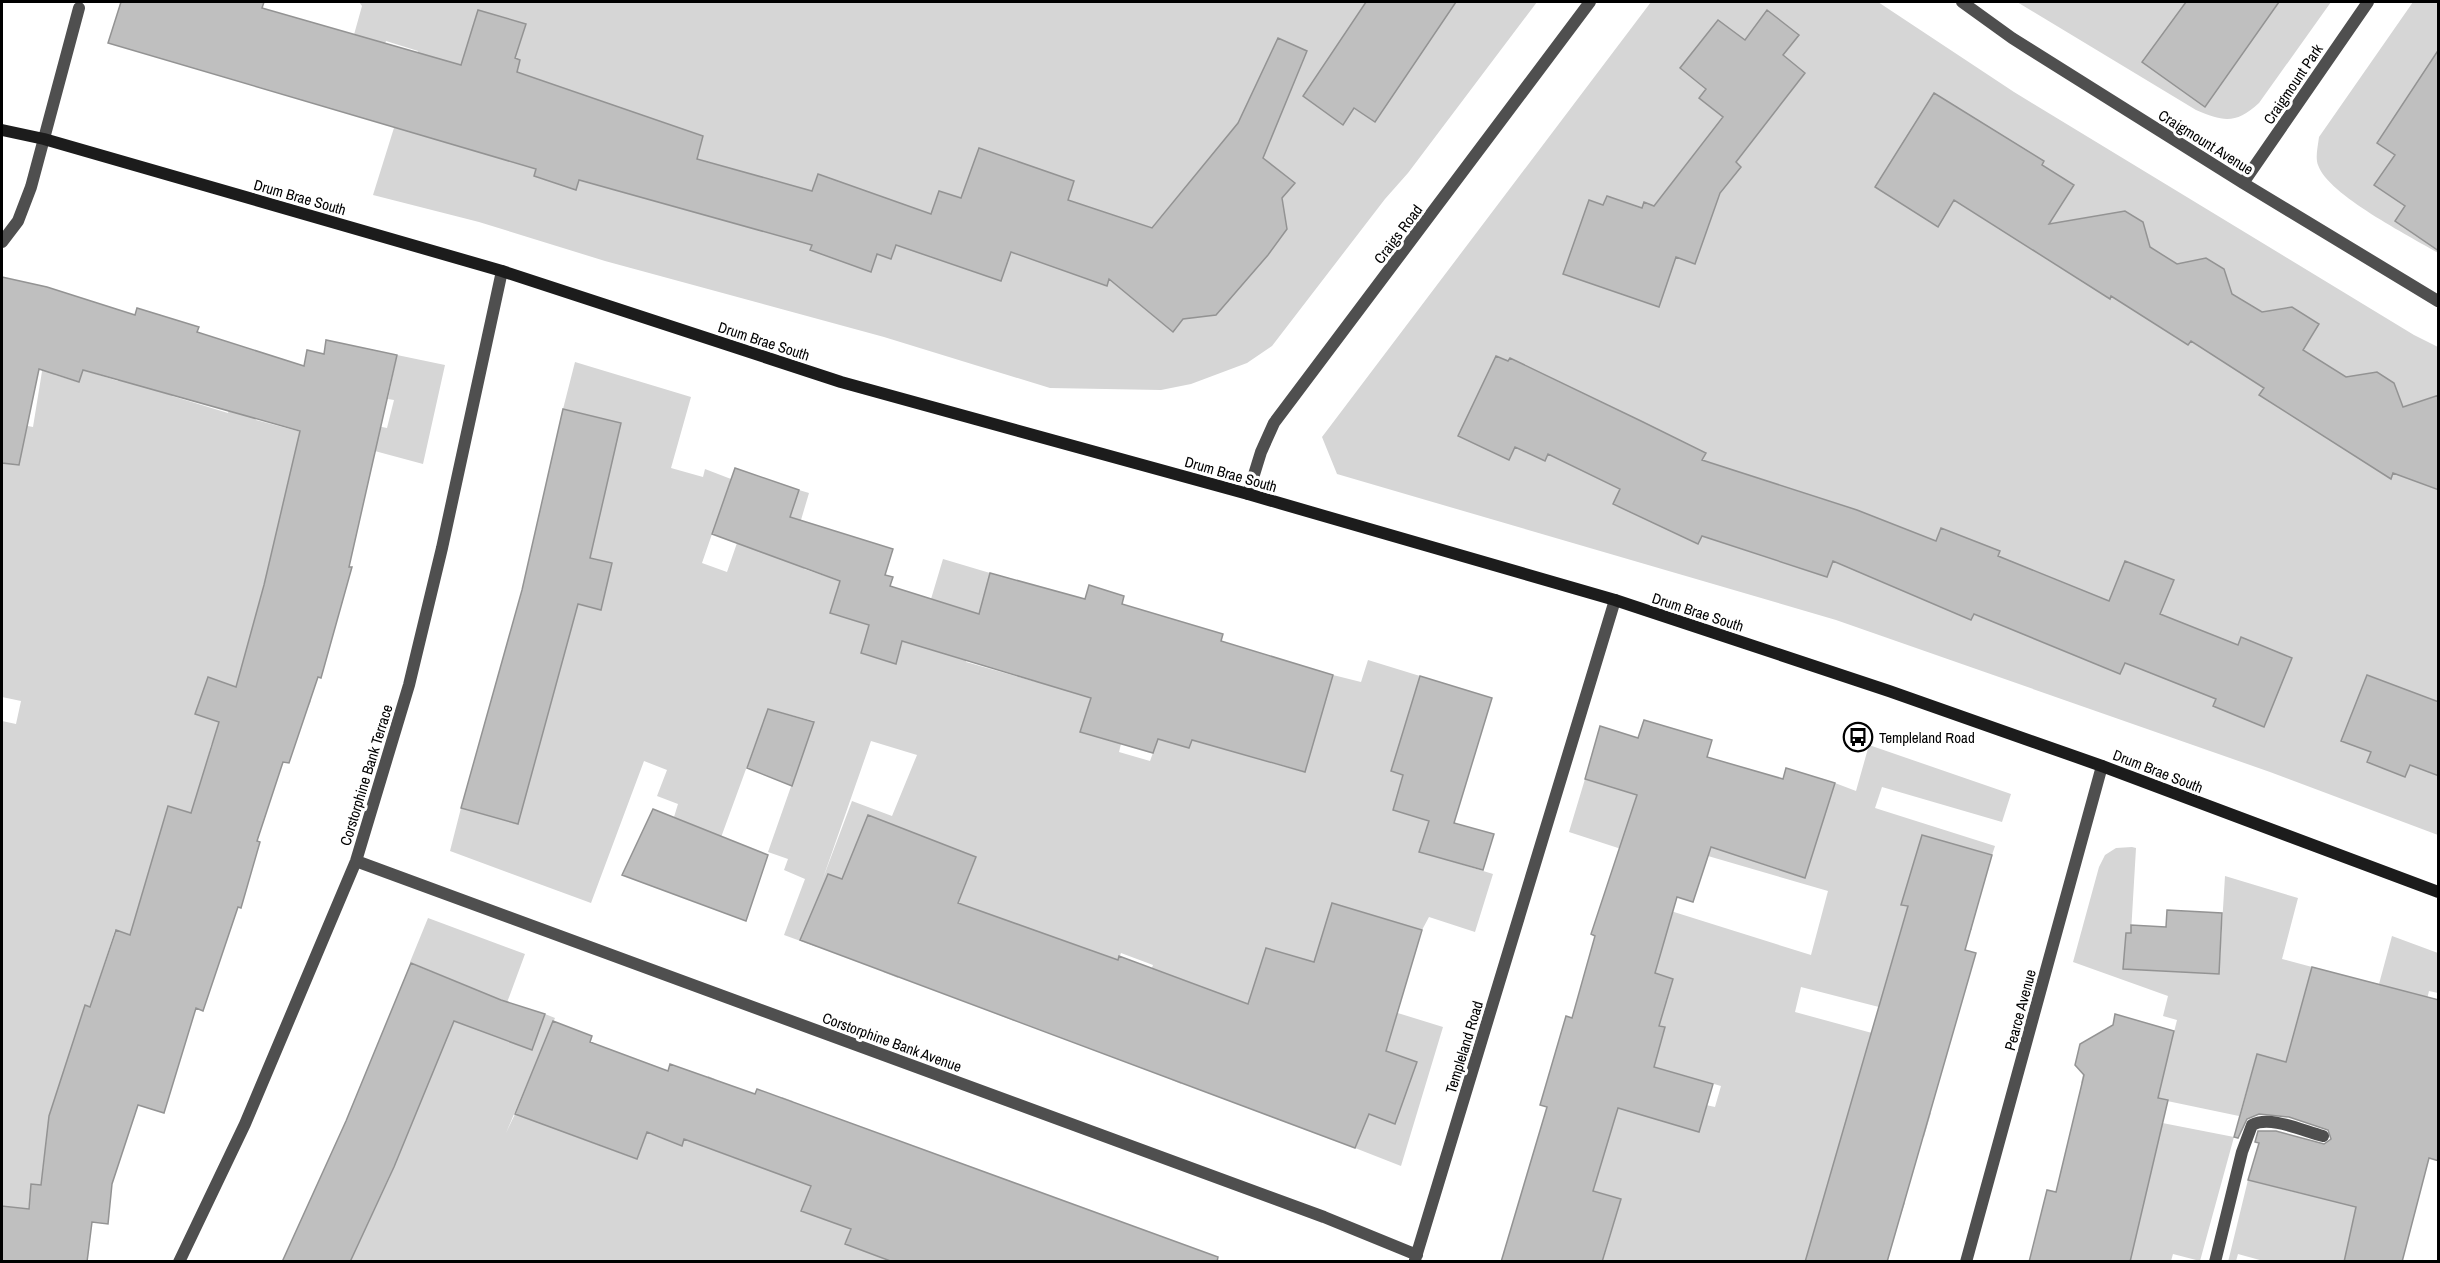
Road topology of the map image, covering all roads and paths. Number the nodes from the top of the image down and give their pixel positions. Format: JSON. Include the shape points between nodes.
{"nodes":[{"id":1,"x":1590,"y":2,"type":"edge"},
{"id":2,"x":1962,"y":2,"type":"edge"},
{"id":3,"x":2368,"y":2,"type":"edge"},
{"id":4,"x":79,"y":8,"type":"dead end"},
{"id":5,"x":2,"y":130,"type":"edge"},
{"id":6,"x":44,"y":139,"type":"junction"},
{"id":7,"x":2243,"y":183,"type":"junction"},
{"id":8,"x":2,"y":242,"type":"edge"},
{"id":9,"x":502,"y":271,"type":"junction"},
{"id":10,"x":2439,"y":301,"type":"edge"},
{"id":11,"x":1248,"y":494,"type":"junction"},
{"id":12,"x":1615,"y":600,"type":"junction"},
{"id":13,"x":2102,"y":766,"type":"junction"},
{"id":14,"x":356,"y":861,"type":"junction"},
{"id":15,"x":2439,"y":892,"type":"edge"},
{"id":16,"x":2323,"y":1136,"type":"dead end"},
{"id":17,"x":1416,"y":1258,"type":"edge"},
{"id":18,"x":179,"y":1262,"type":"edge"},
{"id":19,"x":1966,"y":1262,"type":"edge"},
{"id":20,"x":2215,"y":1262,"type":"edge"}],
"edges":[{"from":1,"to":11,"type":"street","name":"Craigs Road","via":[[1274,423]]},
{"from":2,"to":7,"type":"street","name":"Craigmount Avenue","via":[[2012,38]]},
{"from":3,"to":7,"type":"street","name":"Craigmount Park"},
{"from":4,"to":6,"type":"street"},
{"from":5,"to":6,"type":"main road","name":"Drum Brae South"},
{"from":6,"to":8,"type":"street","via":[[21,214]]},
{"from":6,"to":9,"type":"main road","name":"Drum Brae South"},
{"from":7,"to":10,"type":"street","name":"Craigmount Avenue"},
{"from":9,"to":11,"type":"main road","name":"Drum Brae South","via":[[841,382]]},
{"from":9,"to":14,"type":"street","name":"Corstorphine Bank Terrace","via":[[412,674]]},
{"from":11,"to":12,"type":"main road","name":"Drum Brae South"},
{"from":12,"to":13,"type":"main road","name":"Drum Brae South"},
{"from":12,"to":17,"type":"street","name":"Templeland Road"},
{"from":13,"to":15,"type":"main road","name":"Drum Brae South"},
{"from":13,"to":19,"type":"street","name":"Pearce Avenue"},
{"from":14,"to":17,"type":"street","name":"Corstorphine Bank Avenue","via":[[1324,1217]]},
{"from":14,"to":18,"type":"street","name":"Corstorphine Bank Terrace","via":[[245,1124]]},
{"from":16,"to":20,"type":"street","via":[[2270,1122],[2252,1125]]}]}
